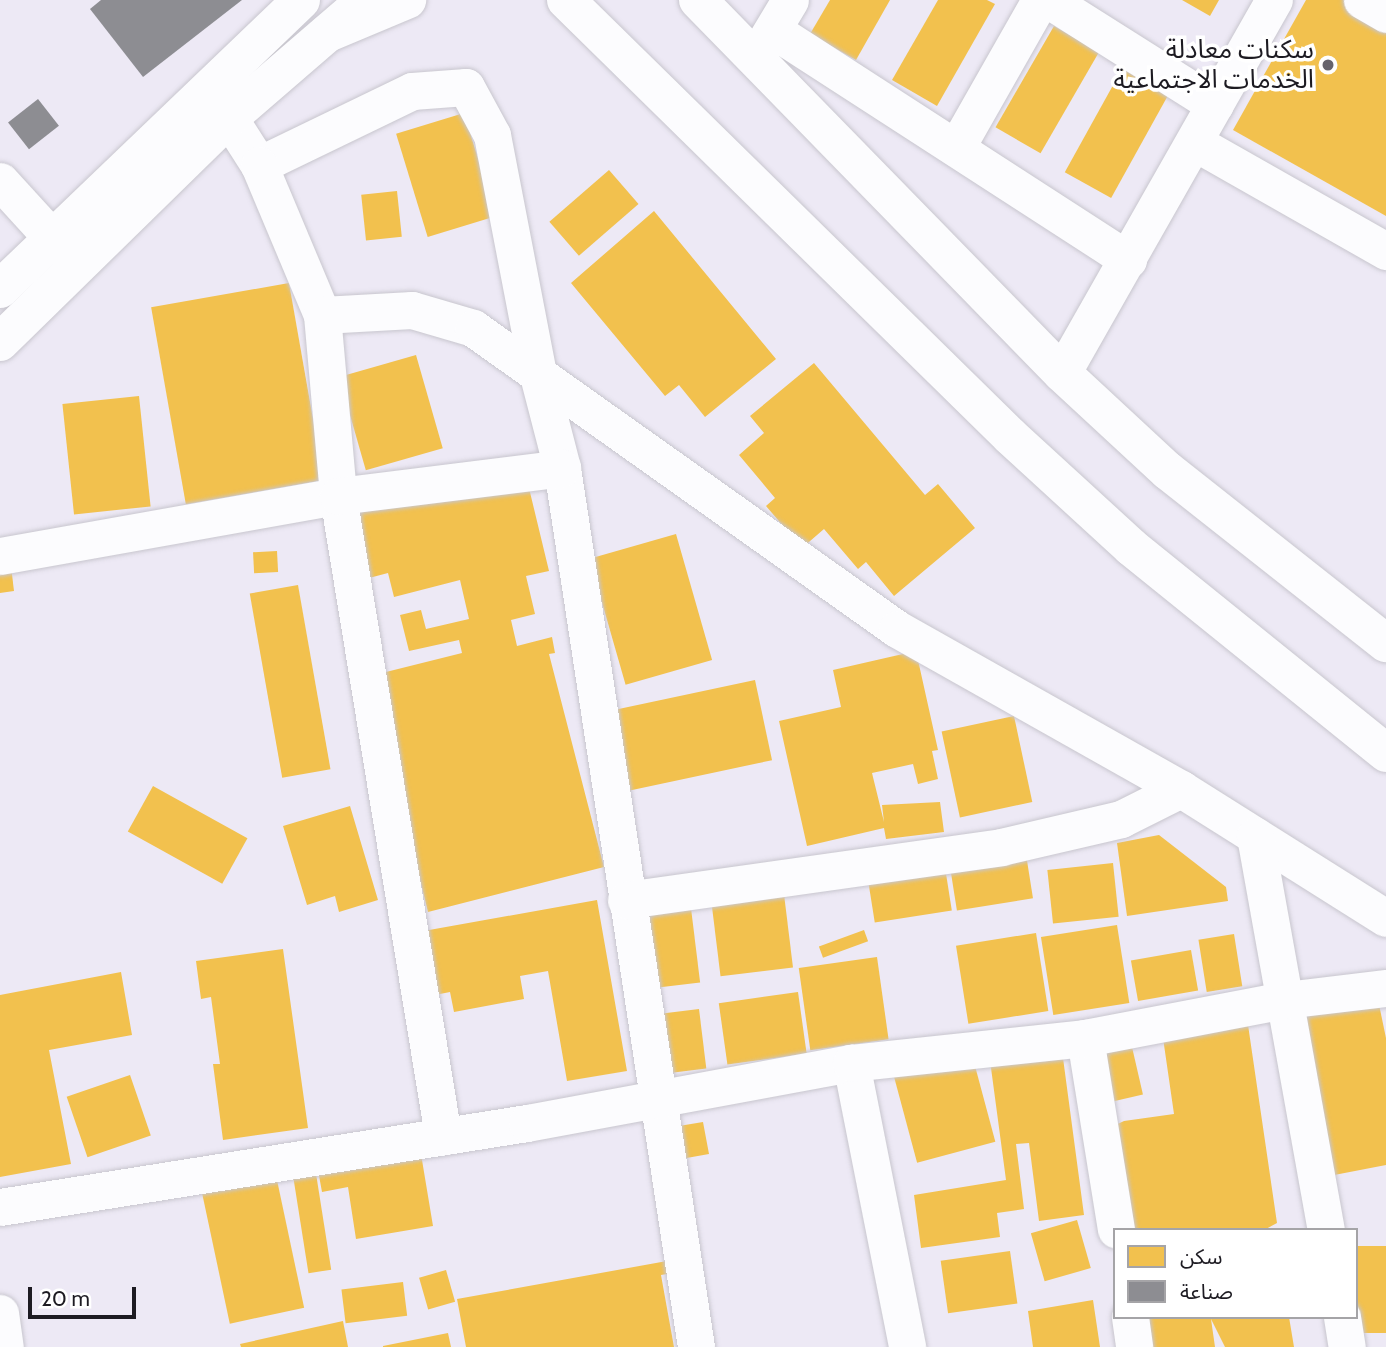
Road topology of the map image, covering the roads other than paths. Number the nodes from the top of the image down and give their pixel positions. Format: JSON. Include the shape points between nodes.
{"nodes":[{"id":1,"x":301,"y":0,"type":"edge"},
{"id":2,"x":364,"y":0,"type":"edge"},
{"id":3,"x":407,"y":0,"type":"edge"},
{"id":4,"x":566,"y":0,"type":"edge"},
{"id":5,"x":698,"y":0,"type":"edge"},
{"id":6,"x":1274,"y":0,"type":"edge"},
{"id":7,"x":1362,"y":0,"type":"edge"},
{"id":8,"x":1060,"y":3,"type":"edge"},
{"id":9,"x":1386,"y":14,"type":"edge"},
{"id":10,"x":782,"y":15,"type":"edge"},
{"id":11,"x":328,"y":33,"type":"junction"},
{"id":12,"x":753,"y":62,"type":"junction"},
{"id":13,"x":1215,"y":105,"type":"junction"},
{"id":14,"x":229,"y":118,"type":"junction"},
{"id":15,"x":1194,"y":142,"type":"junction"},
{"id":16,"x":956,"y":148,"type":"junction"},
{"id":17,"x":259,"y":165,"type":"junction"},
{"id":18,"x":0,"y":181,"type":"edge"},
{"id":19,"x":52,"y":238,"type":"junction"},
{"id":20,"x":1386,"y":251,"type":"edge"},
{"id":21,"x":1128,"y":260,"type":"junction"},
{"id":22,"x":0,"y":289,"type":"edge"},
{"id":23,"x":322,"y":315,"type":"junction"},
{"id":24,"x":0,"y":342,"type":"edge"},
{"id":25,"x":1062,"y":373,"type":"junction"},
{"id":26,"x":538,"y":375,"type":"junction"},
{"id":27,"x":562,"y":468,"type":"junction"},
{"id":28,"x":338,"y":496,"type":"junction"},
{"id":29,"x":0,"y":556,"type":"edge"},
{"id":30,"x":1386,"y":643,"type":"edge"},
{"id":31,"x":1386,"y":753,"type":"edge"},
{"id":32,"x":1181,"y":789,"type":"junction"},
{"id":33,"x":1255,"y":836,"type":"junction"},
{"id":34,"x":626,"y":900,"type":"junction"},
{"id":35,"x":1386,"y":918,"type":"edge"},
{"id":36,"x":1386,"y":988,"type":"edge"},
{"id":37,"x":1285,"y":1000,"type":"junction"},
{"id":38,"x":1085,"y":1038,"type":"junction"},
{"id":39,"x":851,"y":1063,"type":"junction"},
{"id":40,"x":656,"y":1097,"type":"junction"},
{"id":41,"x":443,"y":1136,"type":"junction"},
{"id":42,"x":0,"y":1208,"type":"edge"},
{"id":43,"x":1116,"y":1228,"type":"edge"},
{"id":44,"x":1326,"y":1228,"type":"edge"},
{"id":45,"x":0,"y":1313,"type":"edge"},
{"id":46,"x":1130,"y":1319,"type":"edge"},
{"id":47,"x":1342,"y":1319,"type":"edge"},
{"id":48,"x":5,"y":1347,"type":"edge"},
{"id":49,"x":696,"y":1347,"type":"edge"},
{"id":50,"x":907,"y":1347,"type":"edge"},
{"id":51,"x":1134,"y":1347,"type":"edge"},
{"id":52,"x":1347,"y":1347,"type":"edge"}],
"edges":[{"from":1,"to":19,"type":"main road"},
{"from":2,"to":11,"type":"main road"},
{"from":3,"to":11,"type":"main road"},
{"from":4,"to":31,"type":"main road","via":[[1010,436],[1131,547]]},
{"from":5,"to":12,"type":"main road"},
{"from":6,"to":13,"type":"street"},
{"from":7,"to":9,"type":"street"},
{"from":8,"to":13,"type":"street"},
{"from":8,"to":16,"type":"street"},
{"from":10,"to":12,"type":"street"},
{"from":10,"to":16,"type":"street"},
{"from":11,"to":14,"type":"main road"},
{"from":12,"to":25,"type":"main road"},
{"from":13,"to":15,"type":"street"},
{"from":14,"to":17,"type":"street"},
{"from":14,"to":24,"type":"main road"},
{"from":15,"to":20,"type":"street"},
{"from":15,"to":21,"type":"street"},
{"from":16,"to":21,"type":"street"},
{"from":17,"to":23,"type":"street"},
{"from":17,"to":26,"type":"street","via":[[412,91],[466,87],[492,135]]},
{"from":18,"to":19,"type":"street"},
{"from":19,"to":22,"type":"main road"},
{"from":21,"to":25,"type":"street"},
{"from":23,"to":26,"type":"street","via":[[412,310],[473,328]]},
{"from":23,"to":28,"type":"street"},
{"from":25,"to":30,"type":"main road","via":[[1168,471]]},
{"from":26,"to":27,"type":"street"},
{"from":26,"to":32,"type":"street","via":[[897,629]]},
{"from":27,"to":28,"type":"street"},
{"from":27,"to":34,"type":"street"},
{"from":28,"to":29,"type":"street"},
{"from":28,"to":41,"type":"street"},
{"from":32,"to":33,"type":"street"},
{"from":32,"to":34,"type":"street","via":[[1121,819],[1001,847]]},
{"from":33,"to":35,"type":"street"},
{"from":33,"to":37,"type":"street"},
{"from":34,"to":40,"type":"street"},
{"from":36,"to":37,"type":"street"},
{"from":37,"to":38,"type":"street"},
{"from":37,"to":44,"type":"street"},
{"from":38,"to":39,"type":"street"},
{"from":38,"to":43,"type":"street"},
{"from":39,"to":40,"type":"street"},
{"from":39,"to":50,"type":"street"},
{"from":40,"to":41,"type":"street"},
{"from":40,"to":49,"type":"street"},
{"from":41,"to":42,"type":"street"},
{"from":45,"to":48,"type":"street"},
{"from":46,"to":51,"type":"street"},
{"from":47,"to":52,"type":"street"}]}
